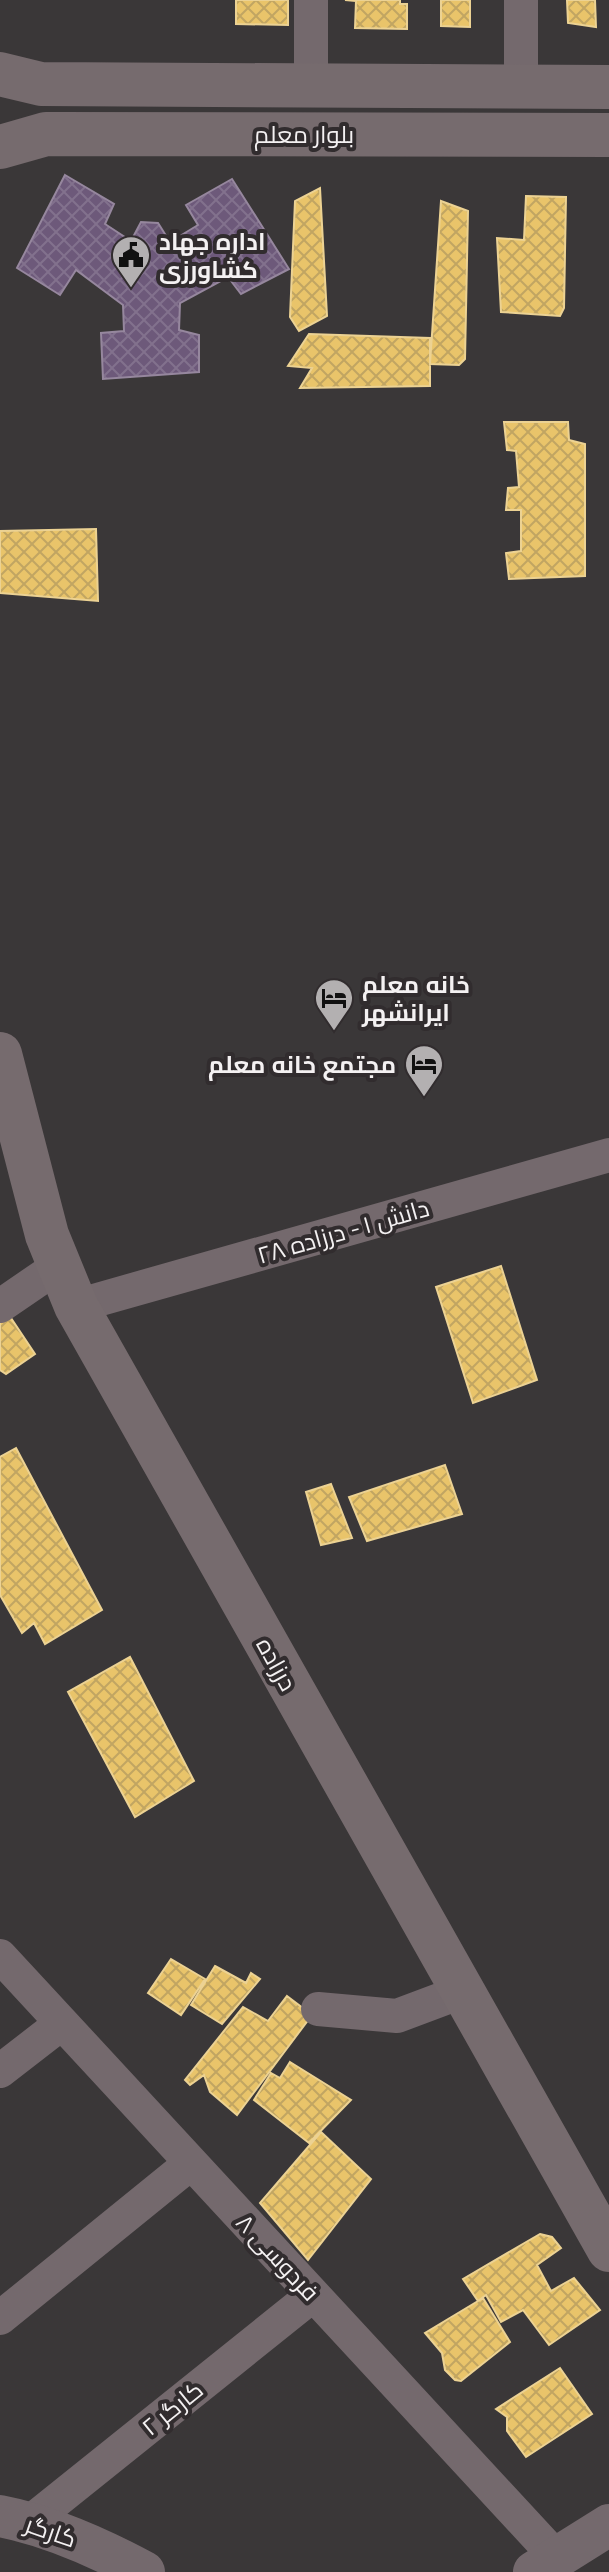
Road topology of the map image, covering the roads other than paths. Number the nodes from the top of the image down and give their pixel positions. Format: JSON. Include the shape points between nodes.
{"nodes":[{"id":1,"x":311,"y":0,"type":"edge"},
{"id":2,"x":521,"y":0,"type":"edge"},
{"id":3,"x":0,"y":74,"type":"edge"},
{"id":4,"x":311,"y":86,"type":"junction"},
{"id":5,"x":521,"y":87,"type":"junction"},
{"id":6,"x":609,"y":87,"type":"edge"},
{"id":7,"x":609,"y":135,"type":"edge"},
{"id":8,"x":0,"y":147,"type":"edge"},
{"id":9,"x":0,"y":1054,"type":"edge"},
{"id":10,"x":609,"y":1155,"type":"edge"},
{"id":11,"x":60,"y":1265,"type":"junction"},
{"id":12,"x":2,"y":1295,"type":"edge"},
{"id":13,"x":76,"y":1306,"type":"junction"},
{"id":14,"x":0,"y":1956,"type":"edge"},
{"id":15,"x":461,"y":1992,"type":"junction"},
{"id":16,"x":318,"y":2009,"type":"dead end"},
{"id":17,"x":62,"y":2023,"type":"junction"},
{"id":18,"x":0,"y":2071,"type":"edge"},
{"id":19,"x":191,"y":2163,"type":"junction"},
{"id":20,"x":609,"y":2250,"type":"edge"},
{"id":21,"x":313,"y":2295,"type":"junction"},
{"id":22,"x":0,"y":2318,"type":"edge"},
{"id":23,"x":15,"y":2519,"type":"edge"},
{"id":24,"x":609,"y":2525,"type":"edge"},
{"id":25,"x":545,"y":2565,"type":"edge"},
{"id":26,"x":144,"y":2572,"type":"edge"}],
"edges":[{"from":1,"to":4,"type":"street"},
{"from":2,"to":5,"type":"street"},
{"from":3,"to":4,"type":"main road","name":"بلوار معلم","via":[[41,84]]},
{"from":4,"to":5,"type":"main road","name":"بلوار معلم"},
{"from":5,"to":6,"type":"main road","name":"بلوار معلم"},
{"from":7,"to":8,"type":"main road","name":"بلوار معلم","via":[[46,134]]},
{"from":9,"to":11,"type":"main road","name":"درزاده","via":[[47,1235]]},
{"from":10,"to":13,"type":"street","name":"دانش ۱ - درزاده ۲۸"},
{"from":11,"to":12,"type":"street"},
{"from":11,"to":13,"type":"main road","name":"درزاده"},
{"from":13,"to":15,"type":"main road","name":"درزاده"},
{"from":14,"to":17,"type":"street","name":"فردوسی ۸"},
{"from":15,"to":16,"type":"street","via":[[397,2016]]},
{"from":15,"to":20,"type":"main road","name":"درزاده"},
{"from":17,"to":18,"type":"street"},
{"from":17,"to":19,"type":"street","name":"فردوسی ۸"},
{"from":19,"to":21,"type":"street","name":"فردوسی ۸"},
{"from":19,"to":22,"type":"street"},
{"from":21,"to":23,"type":"street","name":"کارگر ۲"},
{"from":21,"to":25,"type":"street","name":"فردوسی ۸"},
{"from":23,"to":26,"type":"street","name":"کارگر","via":[[101,2549]]},
{"from":24,"to":25,"type":"street"}]}
